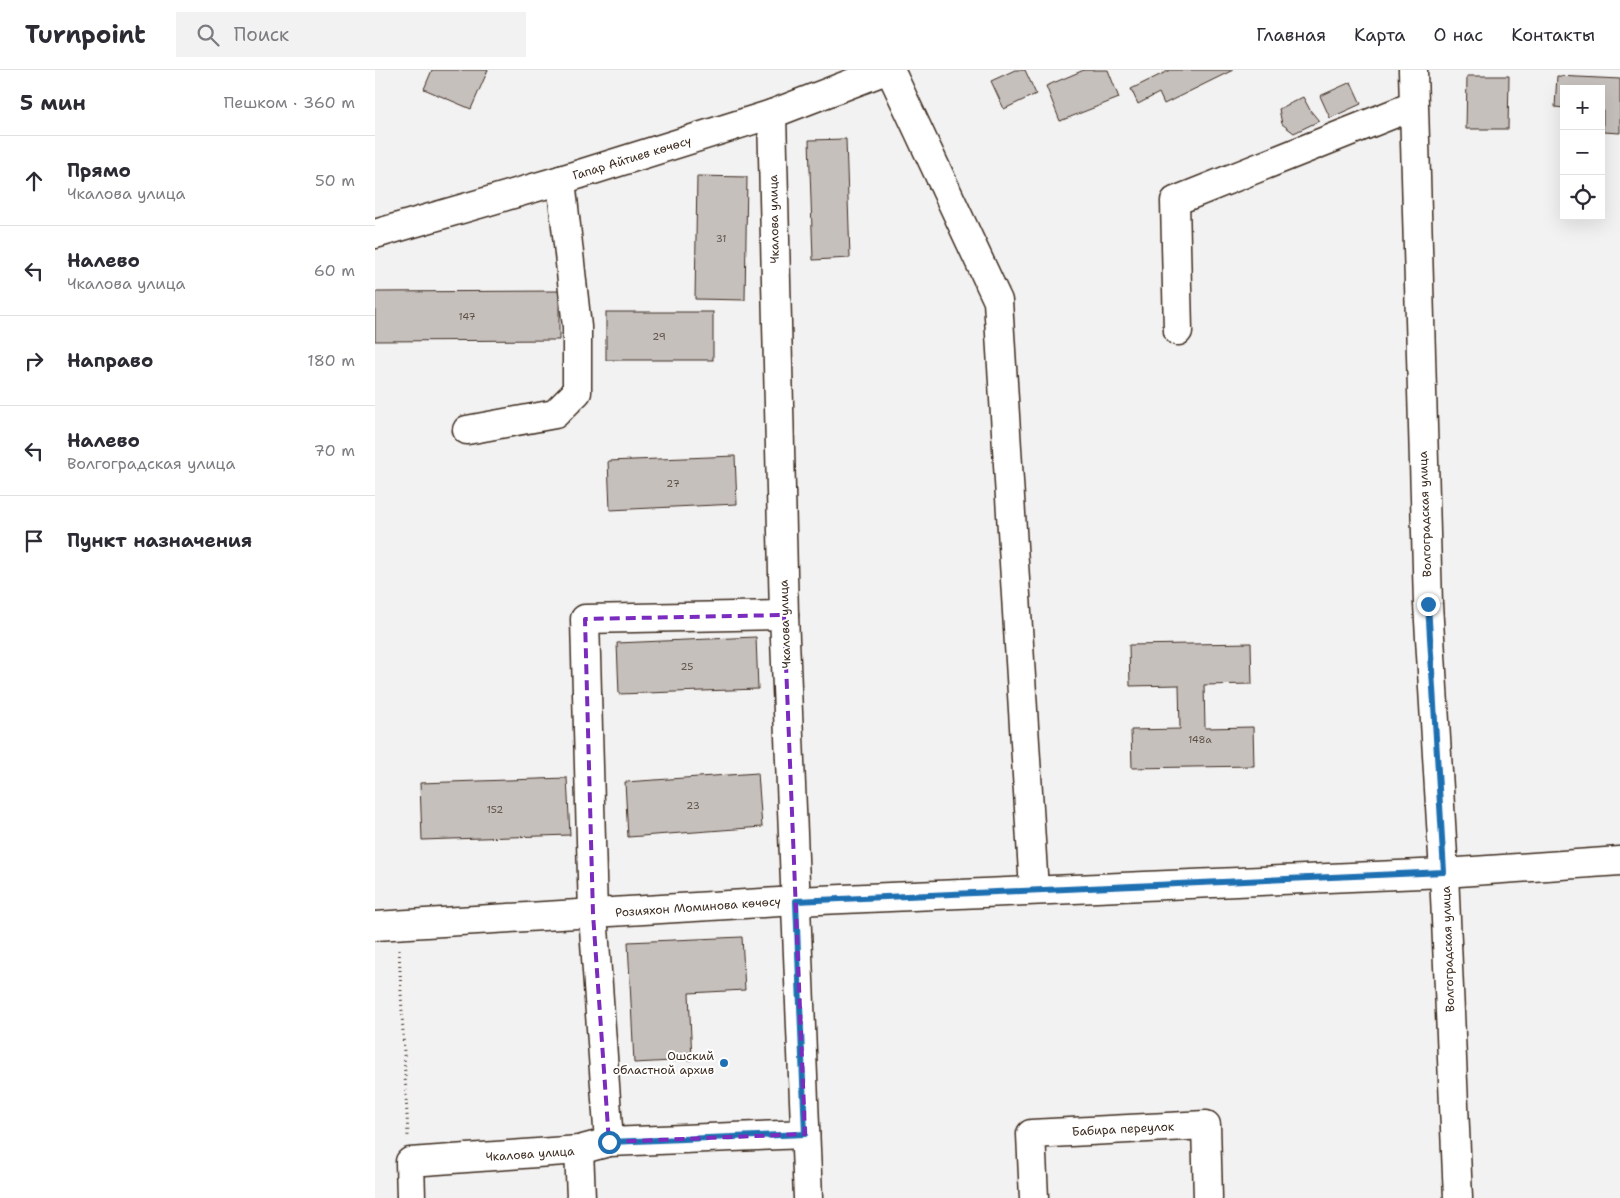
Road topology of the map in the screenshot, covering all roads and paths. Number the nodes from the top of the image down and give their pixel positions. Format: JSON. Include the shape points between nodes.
{"nodes":[{"id":1,"x":886,"y":70,"type":"edge"},
{"id":2,"x":890,"y":70,"type":"edge"},
{"id":3,"x":1413,"y":70,"type":"edge"},
{"id":4,"x":1413,"y":106,"type":"junction"},
{"id":5,"x":772,"y":114,"type":"junction"},
{"id":6,"x":561,"y":180,"type":"junction"},
{"id":7,"x":375,"y":234,"type":"edge"},
{"id":8,"x":1178,"y":331,"type":"dead end"},
{"id":9,"x":467,"y":430,"type":"dead end"},
{"id":10,"x":784,"y":615,"type":"junction"},
{"id":11,"x":1620,"y":861,"type":"edge"},
{"id":12,"x":1444,"y":872,"type":"junction"},
{"id":13,"x":1034,"y":890,"type":"junction"},
{"id":14,"x":796,"y":901,"type":"junction"},
{"id":15,"x":593,"y":914,"type":"junction"},
{"id":16,"x":387,"y":926,"type":"edge"},
{"id":17,"x":805,"y":1134,"type":"junction"},
{"id":18,"x":609,"y":1142,"type":"junction"},
{"id":19,"x":579,"y":1150,"type":"junction"},
{"id":20,"x":410,"y":1162,"type":"junction"},
{"id":21,"x":411,"y":1198,"type":"edge"},
{"id":22,"x":581,"y":1198,"type":"edge"},
{"id":23,"x":808,"y":1198,"type":"edge"},
{"id":24,"x":1034,"y":1198,"type":"edge"},
{"id":25,"x":1208,"y":1198,"type":"edge"},
{"id":26,"x":1458,"y":1198,"type":"edge"}],
"edges":[{"from":1,"to":5,"type":"street","name":"Гапар Айтиев көчөсү"},
{"from":2,"to":13,"type":"street","via":[[998,301]]},
{"from":3,"to":4,"type":"street","name":"Волгоградская улица"},
{"from":4,"to":8,"type":"street","via":[[1175,201]]},
{"from":4,"to":12,"type":"street","name":"Волгоградская улица","via":[[1428,604]]},
{"from":5,"to":6,"type":"street","name":"Гапар Айтиев көчөсү"},
{"from":5,"to":10,"type":"street","name":"Чкалова улица"},
{"from":6,"to":7,"type":"street","name":"Гапар Айтиев көчөсү"},
{"from":6,"to":9,"type":"street","via":[[577,327],[577,392],[555,414]]},
{"from":10,"to":14,"type":"street","name":"Чкалова улица"},
{"from":10,"to":15,"type":"street","via":[[585,619]]},
{"from":11,"to":12,"type":"street","name":"Розияхон Моминова көчөсү"},
{"from":12,"to":13,"type":"street","name":"Розияхон Моминова көчөсү"},
{"from":12,"to":26,"type":"street","name":"Волгоградская улица"},
{"from":13,"to":14,"type":"street","name":"Розияхон Моминова көчөсү"},
{"from":14,"to":15,"type":"street","name":"Розияхон Моминова көчөсү"},
{"from":14,"to":17,"type":"street","name":"Чкалова улица"},
{"from":15,"to":16,"type":"street","name":"Розияхон Моминова көчөсү"},
{"from":15,"to":18,"type":"street"},
{"from":16,"to":20,"type":"path"},
{"from":17,"to":18,"type":"street","name":"Чкалова улица"},
{"from":17,"to":23,"type":"street","name":"Чкалова улица"},
{"from":18,"to":19,"type":"street","name":"Чкалова улица"},
{"from":19,"to":20,"type":"street","name":"Чкалова улица"},
{"from":19,"to":22,"type":"street"},
{"from":20,"to":21,"type":"street"},
{"from":24,"to":25,"type":"street","name":"Бабира переулок","via":[[1031,1134],[1206,1125]]}]}
